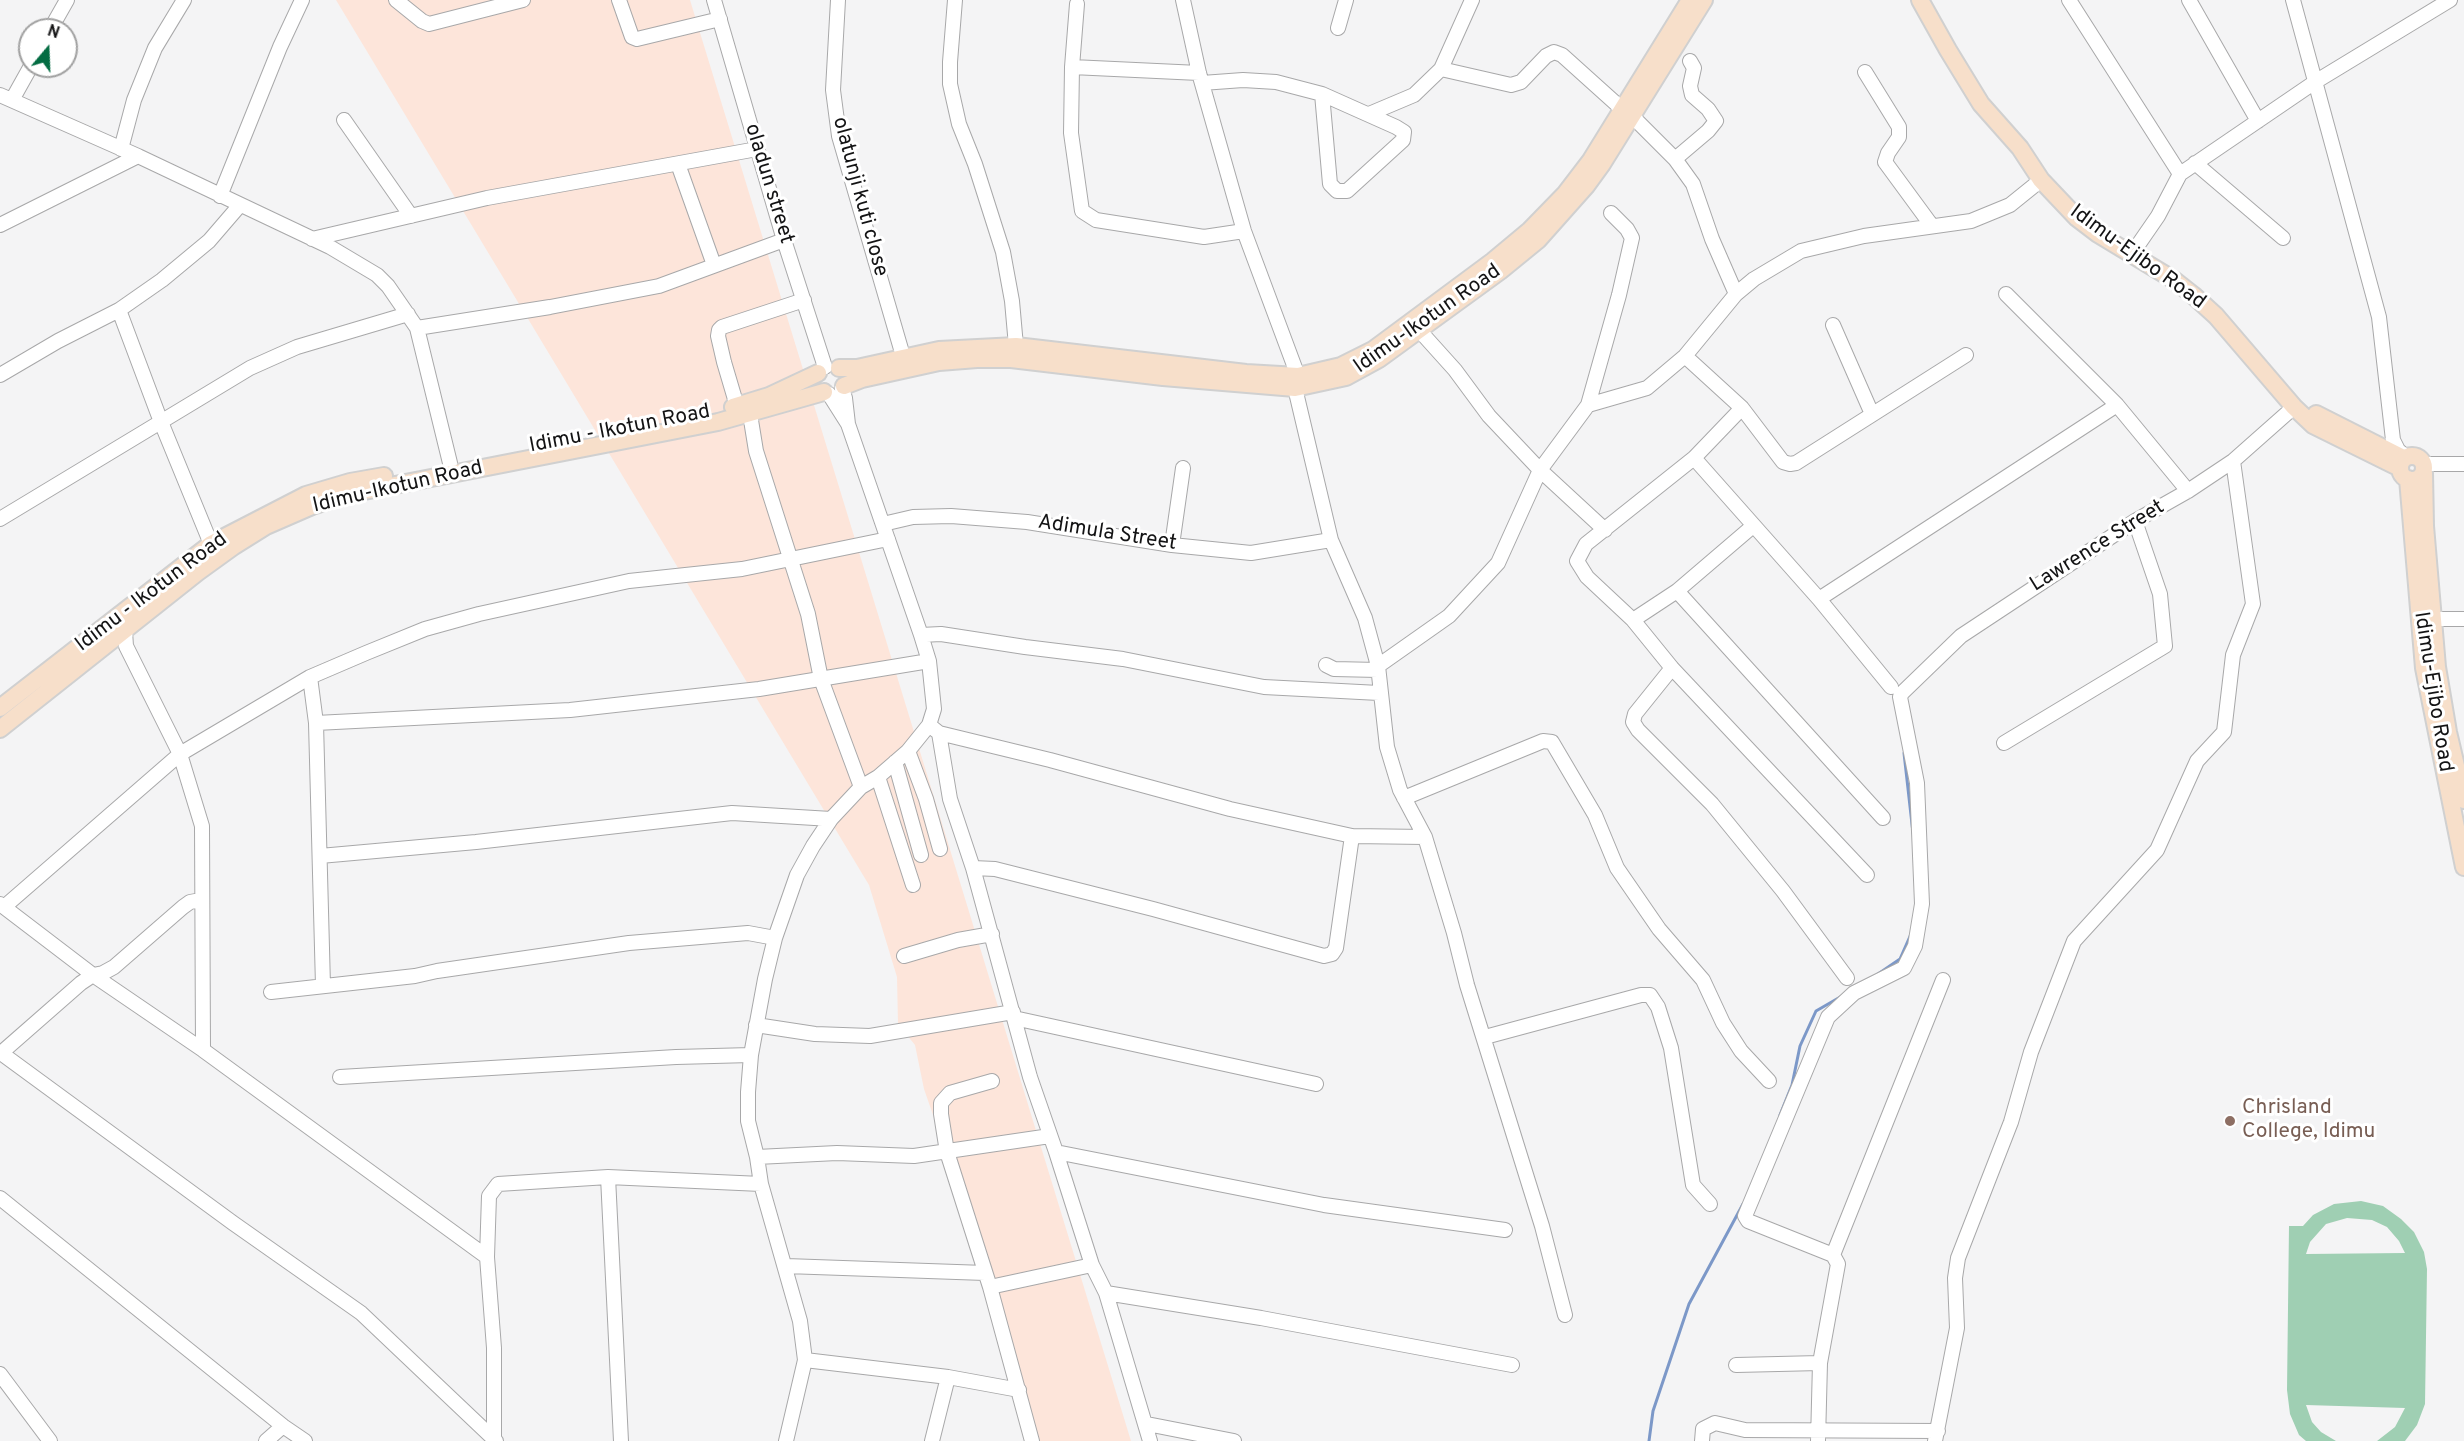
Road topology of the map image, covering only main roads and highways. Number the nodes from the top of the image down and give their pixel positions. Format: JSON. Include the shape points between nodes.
{"nodes":[{"id":1,"x":1690,"y":0,"type":"edge"},
{"id":2,"x":1704,"y":0,"type":"edge"},
{"id":3,"x":1920,"y":0,"type":"edge"},
{"id":4,"x":1933,"y":0,"type":"edge"},
{"id":5,"x":1627,"y":113,"type":"junction"},
{"id":6,"x":827,"y":369,"type":"junction"},
{"id":7,"x":1296,"y":382,"type":"junction"},
{"id":8,"x":835,"y":391,"type":"junction"},
{"id":9,"x":743,"y":410,"type":"junction"},
{"id":10,"x":2404,"y":466,"type":"junction"},
{"id":11,"x":121,"y":624,"type":"junction"},
{"id":12,"x":0,"y":708,"type":"edge"},
{"id":13,"x":0,"y":729,"type":"edge"},
{"id":14,"x":2459,"y":753,"type":"edge"},
{"id":15,"x":2464,"y":800,"type":"edge"},
{"id":16,"x":2464,"y":867,"type":"edge"}],
"edges":[{"from":1,"to":5,"type":"main road","name":"Idimu-Ikotun Road"},
{"from":2,"to":5,"type":"main road","name":"Idimu-Ikotun Road"},
{"from":3,"to":10,"type":"main road","name":"Idimu-Ejibo Road","via":[[1981,104],[2077,218],[2193,295],[2313,425]]},
{"from":4,"to":10,"type":"main road","name":"Idimu-Ejibo Road","via":[[1990,98],[2085,210],[2182,272],[2205,292],[2315,413]]},
{"from":5,"to":7,"type":"main road","name":"Idimu-Ikotun Road","via":[[1564,194],[1493,261],[1372,350]]},
{"from":5,"to":7,"type":"main road","name":"Idimu-Ikotun Road","via":[[1586,186],[1538,240],[1500,272],[1379,359],[1346,377]]},
{"from":6,"to":7,"type":"main road","name":"Idimu-Ikotun Road","via":[[857,368],[903,356],[963,348],[1016,346]]},
{"from":6,"to":8,"type":"main road","via":[[845,378]]},
{"from":6,"to":8,"type":"main road","via":[[817,382]]},
{"from":6,"to":9,"type":"main road","name":"Idimu-Ikotun Road"},
{"from":7,"to":8,"type":"main road","name":"Idimu-Ikotun Road","via":[[1163,377],[1011,359],[939,362],[861,379]]},
{"from":8,"to":9,"type":"main road","name":"Idimu-Ikotun Road"},
{"from":9,"to":11,"type":"main road","name":"Idimu-Ikotun Road","via":[[673,432],[328,500],[267,526]]},
{"from":9,"to":11,"type":"main road","name":"Idimu - Ikotun Road","via":[[318,491],[211,544]]},
{"from":10,"to":14,"type":"main road","name":"Idimu-Ejibo Road","via":[[2417,479],[2424,468],[2425,526],[2439,677],[2448,732]]},
{"from":10,"to":16,"type":"main road","name":"Idimu-Ejibo Road","via":[[2424,668]]},
{"from":11,"to":12,"type":"main road","name":"Idimu - Ikotun Road"},
{"from":11,"to":13,"type":"main road","name":"Idimu-Ikotun Road"},
{"from":14,"to":15,"type":"main road","name":"Idimu-Ejibo Road"}]}
